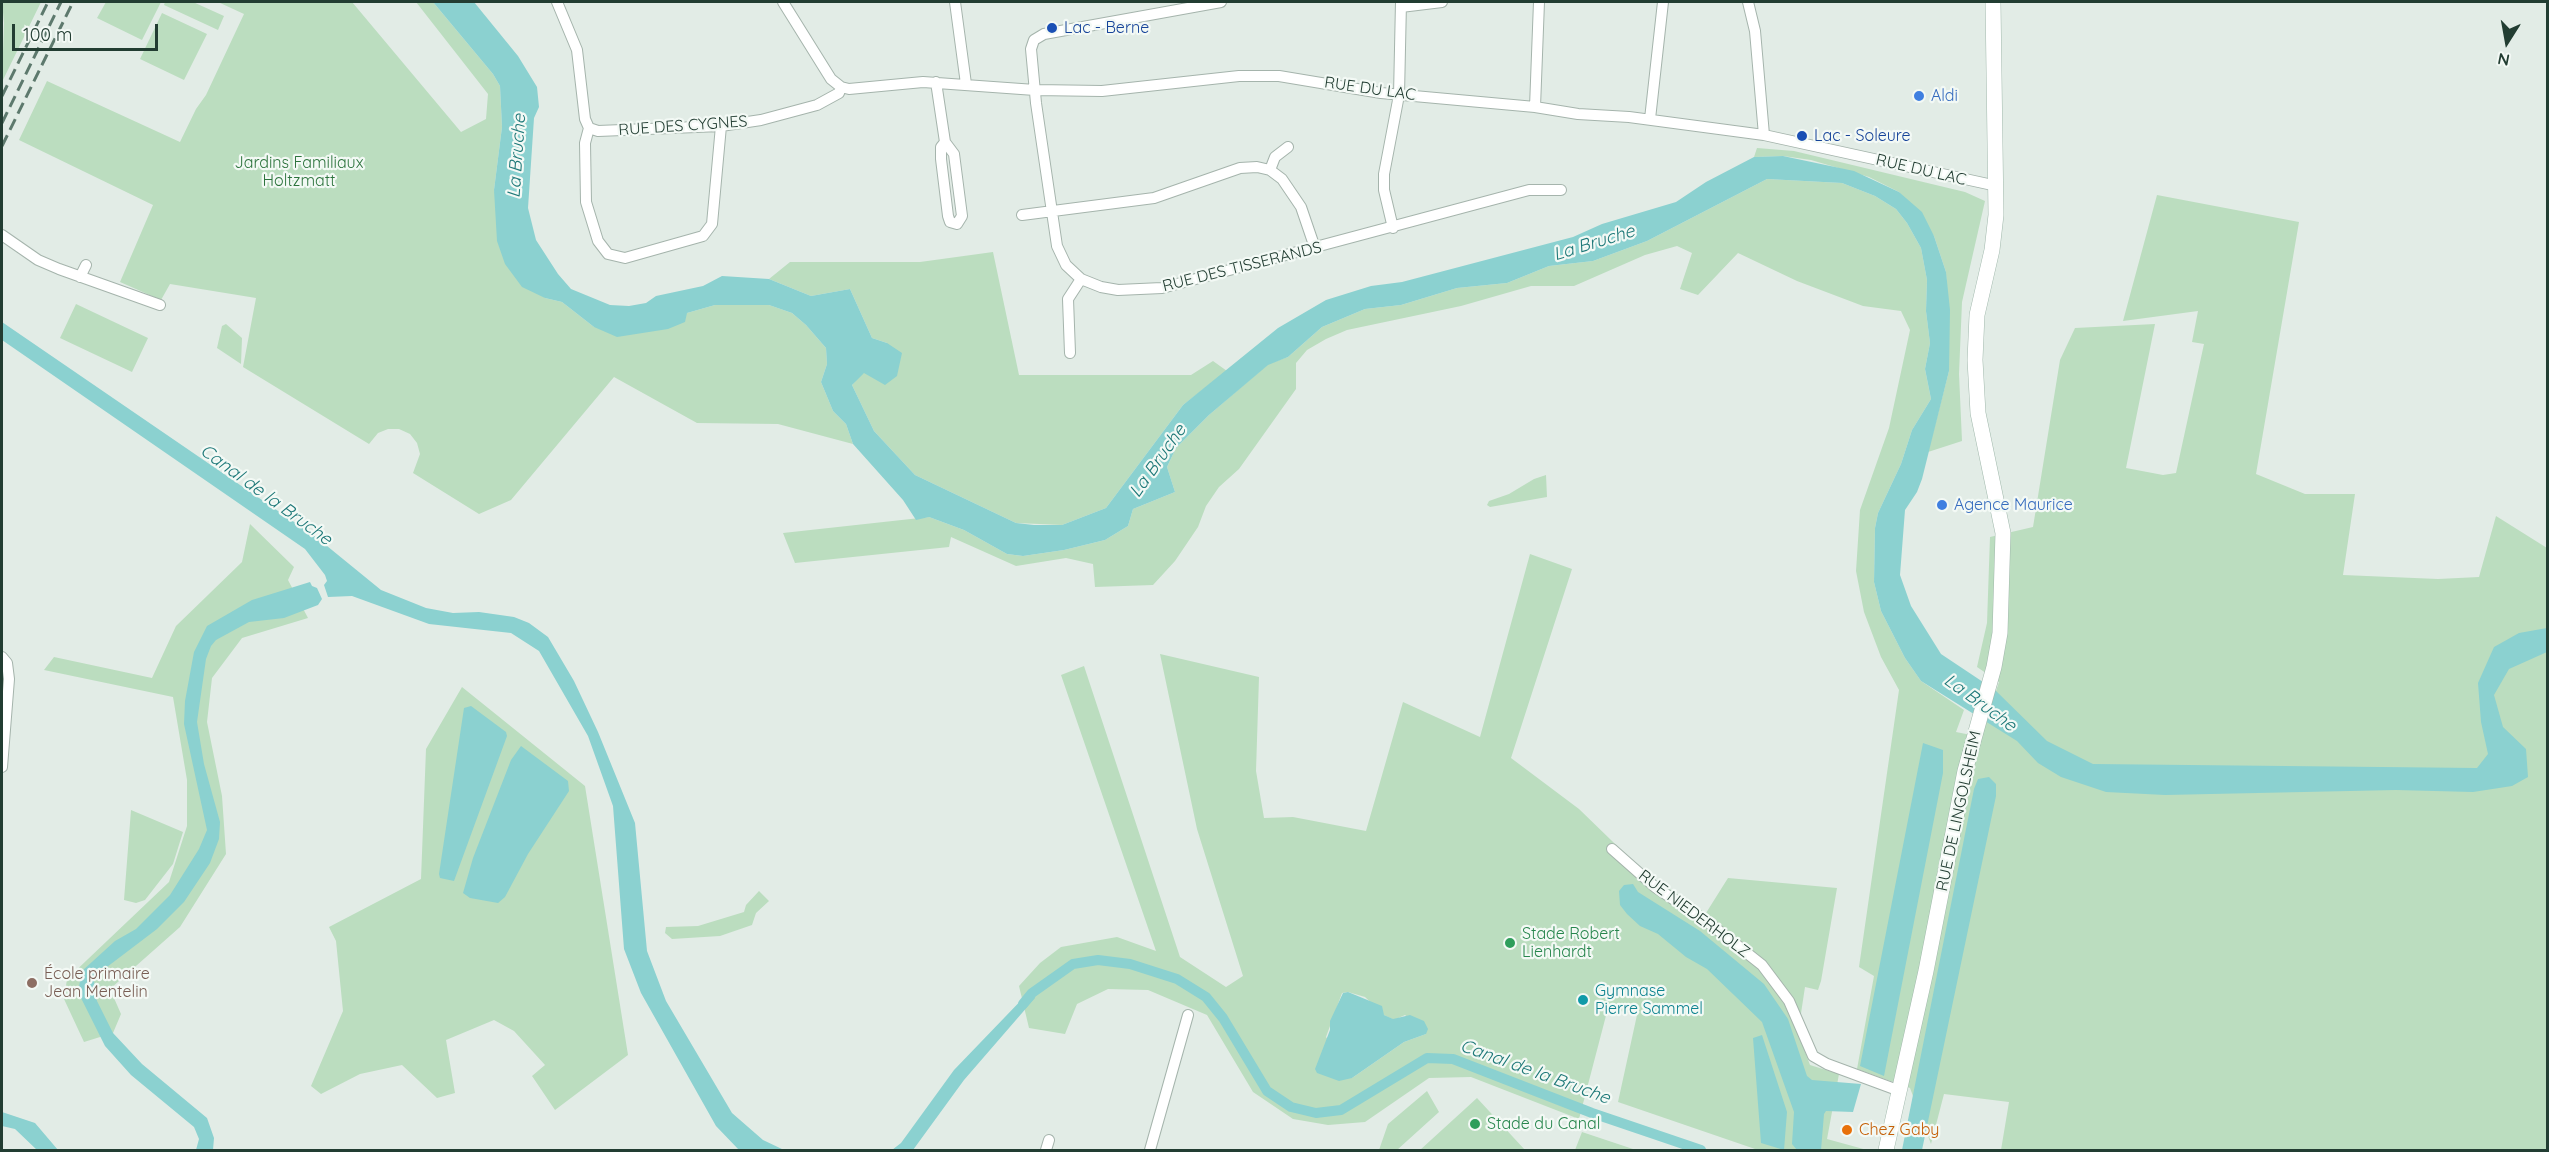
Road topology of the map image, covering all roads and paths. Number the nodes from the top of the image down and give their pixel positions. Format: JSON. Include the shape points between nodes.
{"nodes":[{"id":1,"x":557,"y":2,"type":"edge"},
{"id":2,"x":783,"y":2,"type":"edge"},
{"id":3,"x":955,"y":2,"type":"edge"},
{"id":4,"x":1221,"y":2,"type":"edge"},
{"id":5,"x":1442,"y":2,"type":"edge"},
{"id":6,"x":1539,"y":2,"type":"edge"},
{"id":7,"x":1663,"y":2,"type":"edge"},
{"id":8,"x":1748,"y":2,"type":"edge"},
{"id":9,"x":1993,"y":2,"type":"edge"},
{"id":10,"x":1401,"y":4,"type":"edge"},
{"id":11,"x":936,"y":82,"type":"junction"},
{"id":12,"x":966,"y":84,"type":"junction"},
{"id":13,"x":841,"y":87,"type":"junction"},
{"id":14,"x":1035,"y":90,"type":"junction"},
{"id":15,"x":1399,"y":95,"type":"junction"},
{"id":16,"x":1535,"y":107,"type":"junction"},
{"id":17,"x":1650,"y":119,"type":"junction"},
{"id":18,"x":721,"y":126,"type":"junction"},
{"id":19,"x":589,"y":128,"type":"junction"},
{"id":20,"x":1764,"y":135,"type":"junction"},
{"id":21,"x":945,"y":142,"type":"junction"},
{"id":22,"x":1288,"y":147,"type":"dead end"},
{"id":23,"x":1270,"y":170,"type":"junction"},
{"id":24,"x":1997,"y":186,"type":"junction"},
{"id":25,"x":1561,"y":190,"type":"dead end"},
{"id":26,"x":1052,"y":209,"type":"junction"},
{"id":27,"x":1022,"y":215,"type":"dead end"},
{"id":28,"x":1393,"y":228,"type":"junction"},
{"id":29,"x":2,"y":235,"type":"edge"},
{"id":30,"x":1315,"y":248,"type":"junction"},
{"id":31,"x":86,"y":265,"type":"dead end"},
{"id":32,"x":80,"y":277,"type":"junction"},
{"id":33,"x":1081,"y":279,"type":"junction"},
{"id":34,"x":160,"y":305,"type":"dead end"},
{"id":35,"x":1070,"y":353,"type":"dead end"},
{"id":36,"x":2,"y":658,"type":"edge"},
{"id":37,"x":2,"y":767,"type":"edge"},
{"id":38,"x":1612,"y":849,"type":"dead end"},
{"id":39,"x":1188,"y":1015,"type":"dead end"},
{"id":40,"x":1900,"y":1091,"type":"junction"},
{"id":41,"x":1150,"y":1150,"type":"edge"},
{"id":42,"x":1886,"y":1150,"type":"edge"}],
"edges":[{"from":1,"to":19,"type":"street","via":[[577,50]]},
{"from":2,"to":13,"type":"street","via":[[831,79]]},
{"from":3,"to":12,"type":"street"},
{"from":4,"to":14,"type":"street","via":[[1038,36],[1031,49]]},
{"from":5,"to":10,"type":"street"},
{"from":6,"to":16,"type":"street"},
{"from":7,"to":17,"type":"street"},
{"from":8,"to":20,"type":"street","via":[[1755,31]]},
{"from":9,"to":24,"type":"main road","name":"RUE DE LINGOLSHEIM"},
{"from":10,"to":15,"type":"street"},
{"from":11,"to":12,"type":"street","name":"RUE DU LAC"},
{"from":11,"to":13,"type":"street","name":"RUE DU LAC"},
{"from":11,"to":21,"type":"street"},
{"from":12,"to":14,"type":"street","name":"RUE DU LAC"},
{"from":13,"to":18,"type":"street","name":"RUE DES CYGNES","via":[[817,105]]},
{"from":14,"to":15,"type":"street","name":"RUE DU LAC","via":[[1129,90],[1223,77],[1265,76]]},
{"from":14,"to":26,"type":"street"},
{"from":15,"to":16,"type":"street","name":"RUE DU LAC"},
{"from":15,"to":28,"type":"street","via":[[1384,174]]},
{"from":16,"to":17,"type":"street","name":"RUE DU LAC"},
{"from":17,"to":20,"type":"street","name":"RUE DU LAC"},
{"from":18,"to":19,"type":"street","name":"RUE DES CYGNES","via":[[598,131]]},
{"from":18,"to":19,"type":"street","via":[[712,224],[708,230],[703,236],[625,258],[608,254],[598,241],[586,202],[585,143]]},
{"from":20,"to":24,"type":"street","name":"RUE DU LAC"},
{"from":21,"to":21,"type":"street","via":[[954,154],[962,216],[957,224],[950,222],[948,216],[941,159]]},
{"from":22,"to":23,"type":"street","via":[[1275,157]]},
{"from":23,"to":26,"type":"street","via":[[1240,168],[1154,198]]},
{"from":23,"to":30,"type":"street","via":[[1282,178],[1301,207]]},
{"from":24,"to":40,"type":"main road","name":"RUE DE LINGOLSHEIM","via":[[1994,233],[1977,315],[1975,347],[1978,413],[2003,533],[2001,617],[1994,667],[1960,792]]},
{"from":25,"to":28,"type":"street","name":"RUE DES TISSERANDS","via":[[1529,190]]},
{"from":26,"to":27,"type":"street"},
{"from":26,"to":33,"type":"street","via":[[1057,246],[1066,264]]},
{"from":28,"to":30,"type":"street","name":"RUE DES TISSERANDS"},
{"from":29,"to":32,"type":"street","via":[[38,260]]},
{"from":30,"to":33,"type":"street","name":"RUE DES TISSERANDS","via":[[1162,288],[1118,290]]},
{"from":31,"to":32,"type":"street"},
{"from":32,"to":34,"type":"street"},
{"from":33,"to":35,"type":"street","via":[[1068,299]]},
{"from":36,"to":37,"type":"street","via":[[8,663],[9,679]]},
{"from":38,"to":40,"type":"street","name":"RUE NIEDERHOLZ","via":[[1655,887],[1762,965],[1789,1001],[1812,1056]]},
{"from":39,"to":41,"type":"street"},
{"from":40,"to":42,"type":"main road","name":"RUE DE LINGOLSHEIM"}]}
